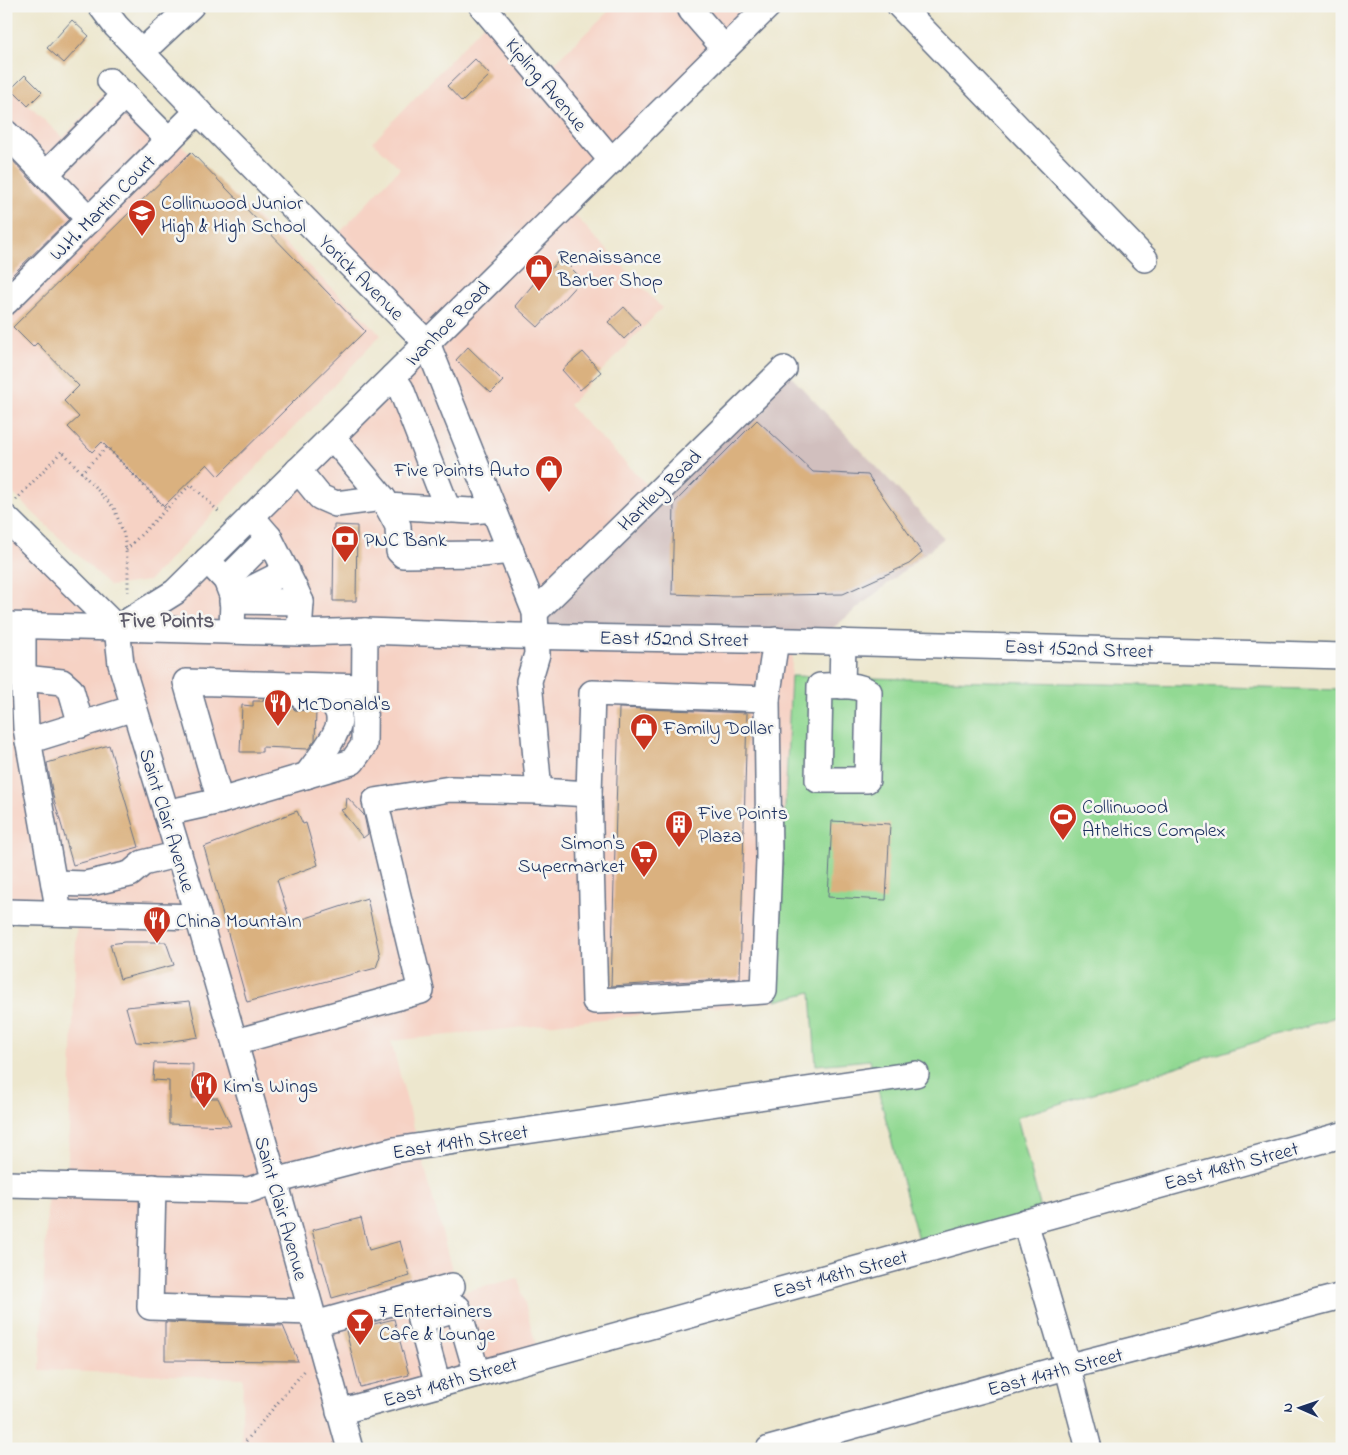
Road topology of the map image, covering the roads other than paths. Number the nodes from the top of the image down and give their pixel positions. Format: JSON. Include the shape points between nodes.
{"nodes":[{"id":1,"x":101,"y":6,"type":"edge"},
{"id":2,"x":191,"y":6,"type":"edge"},
{"id":3,"x":482,"y":6,"type":"edge"},
{"id":4,"x":690,"y":6,"type":"edge"},
{"id":5,"x":768,"y":6,"type":"edge"},
{"id":6,"x":900,"y":6,"type":"edge"},
{"id":7,"x":725,"y":49,"type":"junction"},
{"id":8,"x":142,"y":52,"type":"junction"},
{"id":9,"x":198,"y":111,"type":"junction"},
{"id":10,"x":6,"y":133,"type":"edge"},
{"id":11,"x":169,"y":140,"type":"junction"},
{"id":12,"x":612,"y":161,"type":"junction"},
{"id":13,"x":46,"y":174,"type":"junction"},
{"id":14,"x":90,"y":220,"type":"junction"},
{"id":15,"x":1145,"y":258,"type":"dead end"},
{"id":16,"x":6,"y":302,"type":"edge"},
{"id":17,"x":427,"y":343,"type":"junction"},
{"id":18,"x":784,"y":369,"type":"dead end"},
{"id":19,"x":393,"y":376,"type":"junction"},
{"id":20,"x":332,"y":438,"type":"junction"},
{"id":21,"x":298,"y":470,"type":"junction"},
{"id":22,"x":385,"y":502,"type":"junction"},
{"id":23,"x":11,"y":509,"type":"edge"},
{"id":24,"x":494,"y":509,"type":"junction"},
{"id":25,"x":448,"y":510,"type":"junction"},
{"id":26,"x":251,"y":516,"type":"junction"},
{"id":27,"x":269,"y":537,"type":"junction"},
{"id":28,"x":511,"y":551,"type":"junction"},
{"id":29,"x":207,"y":560,"type":"junction"},
{"id":30,"x":287,"y":571,"type":"junction"},
{"id":31,"x":230,"y":593,"type":"junction"},
{"id":32,"x":301,"y":602,"type":"junction"},
{"id":33,"x":535,"y":612,"type":"junction"},
{"id":34,"x":15,"y":625,"type":"edge"},
{"id":35,"x":117,"y":628,"type":"junction"},
{"id":36,"x":232,"y":631,"type":"junction"},
{"id":37,"x":365,"y":632,"type":"junction"},
{"id":38,"x":299,"y":633,"type":"junction"},
{"id":39,"x":537,"y":637,"type":"junction"},
{"id":40,"x":776,"y":640,"type":"junction"},
{"id":41,"x":843,"y":642,"type":"junction"},
{"id":42,"x":1342,"y":656,"type":"edge"},
{"id":43,"x":24,"y":678,"type":"junction"},
{"id":44,"x":218,"y":682,"type":"junction"},
{"id":45,"x":842,"y":686,"type":"dead end"},
{"id":46,"x":364,"y":687,"type":"junction"},
{"id":47,"x":767,"y":699,"type":"junction"},
{"id":48,"x":134,"y":708,"type":"junction"},
{"id":49,"x":82,"y":725,"type":"junction"},
{"id":50,"x":28,"y":741,"type":"junction"},
{"id":51,"x":316,"y":773,"type":"junction"},
{"id":52,"x":539,"y":791,"type":"junction"},
{"id":53,"x":589,"y":794,"type":"junction"},
{"id":54,"x":220,"y":800,"type":"junction"},
{"id":55,"x":166,"y":813,"type":"junction"},
{"id":56,"x":179,"y":854,"type":"junction"},
{"id":57,"x":54,"y":883,"type":"junction"},
{"id":58,"x":6,"y":912,"type":"edge"},
{"id":59,"x":59,"y":913,"type":"junction"},
{"id":60,"x":198,"y":917,"type":"junction"},
{"id":61,"x":235,"y":1042,"type":"junction"},
{"id":62,"x":916,"y":1074,"type":"dead end"},
{"id":63,"x":1342,"y":1135,"type":"edge"},
{"id":64,"x":275,"y":1181,"type":"junction"},
{"id":65,"x":6,"y":1184,"type":"edge"},
{"id":66,"x":153,"y":1187,"type":"junction"},
{"id":67,"x":1025,"y":1222,"type":"junction"},
{"id":68,"x":452,"y":1286,"type":"dead end"},
{"id":69,"x":1342,"y":1296,"type":"edge"},
{"id":70,"x":417,"y":1308,"type":"junction"},
{"id":71,"x":313,"y":1318,"type":"junction"},
{"id":72,"x":1066,"y":1367,"type":"junction"},
{"id":73,"x":477,"y":1374,"type":"junction"},
{"id":74,"x":438,"y":1385,"type":"junction"},
{"id":75,"x":339,"y":1412,"type":"junction"},
{"id":76,"x":350,"y":1449,"type":"edge"},
{"id":77,"x":769,"y":1449,"type":"edge"},
{"id":78,"x":1089,"y":1449,"type":"edge"}],
"edges":[{"from":1,"to":8,"type":"street","name":"Yorick Avenue"},
{"from":2,"to":8,"type":"street"},
{"from":3,"to":12,"type":"street","name":"Kipling Avenue"},
{"from":4,"to":7,"type":"street"},
{"from":5,"to":7,"type":"street","name":"Ivanhoe Road"},
{"from":6,"to":15,"type":"street"},
{"from":7,"to":12,"type":"street","name":"Ivanhoe Road"},
{"from":8,"to":9,"type":"street","name":"Yorick Avenue"},
{"from":9,"to":11,"type":"street","name":"W.H. Martin Court"},
{"from":9,"to":17,"type":"street","name":"Yorick Avenue"},
{"from":10,"to":13,"type":"street"},
{"from":11,"to":13,"type":"street","via":[[117,88]]},
{"from":11,"to":14,"type":"street","name":"W.H. Martin Court"},
{"from":12,"to":17,"type":"street","name":"Ivanhoe Road"},
{"from":13,"to":14,"type":"street"},
{"from":14,"to":16,"type":"street","name":"W.H. Martin Court"},
{"from":17,"to":19,"type":"street","name":"Ivanhoe Road"},
{"from":17,"to":24,"type":"street","name":"Yorick Avenue"},
{"from":18,"to":33,"type":"street","name":"Hartley Road"},
{"from":19,"to":20,"type":"street","name":"Ivanhoe Road"},
{"from":19,"to":25,"type":"street"},
{"from":20,"to":21,"type":"street","name":"Ivanhoe Road"},
{"from":20,"to":22,"type":"street"},
{"from":21,"to":22,"type":"street","via":[[320,497],[336,504]]},
{"from":21,"to":26,"type":"street","name":"Ivanhoe Road"},
{"from":22,"to":25,"type":"street"},
{"from":22,"to":28,"type":"street","via":[[398,526],[399,551],[404,555]]},
{"from":23,"to":35,"type":"street"},
{"from":24,"to":25,"type":"street"},
{"from":24,"to":28,"type":"street","name":"Yorick Avenue"},
{"from":26,"to":27,"type":"street"},
{"from":26,"to":29,"type":"street","name":"Ivanhoe Road"},
{"from":27,"to":30,"type":"street"},
{"from":27,"to":31,"type":"street"},
{"from":28,"to":33,"type":"street","name":"Yorick Avenue"},
{"from":29,"to":31,"type":"street"},
{"from":29,"to":35,"type":"street","name":"Ivanhoe Road","via":[[175,592]]},
{"from":30,"to":31,"type":"street"},
{"from":30,"to":32,"type":"street"},
{"from":31,"to":32,"type":"street"},
{"from":31,"to":36,"type":"street"},
{"from":32,"to":38,"type":"street"},
{"from":33,"to":39,"type":"street","name":"Yorick Avenue"},
{"from":34,"to":35,"type":"street","name":"East 152nd Street"},
{"from":34,"to":43,"type":"street"},
{"from":35,"to":36,"type":"street","name":"East 152nd Street"},
{"from":35,"to":48,"type":"street","name":"Saint Clair Avenue","via":[[121,664]]},
{"from":36,"to":38,"type":"street","name":"East 152nd Street"},
{"from":37,"to":38,"type":"street","name":"East 152nd Street"},
{"from":37,"to":39,"type":"street","name":"East 152nd Street"},
{"from":37,"to":46,"type":"street"},
{"from":39,"to":40,"type":"street","name":"East 152nd Street"},
{"from":39,"to":52,"type":"street","name":"Yorick Avenue","via":[[537,654],[529,681]]},
{"from":40,"to":41,"type":"street","name":"East 152nd Street"},
{"from":40,"to":47,"type":"street"},
{"from":41,"to":42,"type":"street","name":"East 152nd Street"},
{"from":41,"to":45,"type":"street"},
{"from":43,"to":49,"type":"street","via":[[62,682],[71,690]]},
{"from":43,"to":50,"type":"street"},
{"from":44,"to":46,"type":"street"},
{"from":44,"to":51,"type":"street","via":[[233,694],[329,698],[340,720]]},
{"from":44,"to":54,"type":"street","via":[[186,682]]},
{"from":46,"to":51,"type":"street","via":[[364,745],[352,762]]},
{"from":47,"to":53,"type":"street","via":[[592,693]]},
{"from":47,"to":53,"type":"street","via":[[769,859],[764,991],[595,1001]]},
{"from":48,"to":49,"type":"street"},
{"from":48,"to":55,"type":"street","name":"Saint Clair Avenue"},
{"from":49,"to":50,"type":"street"},
{"from":50,"to":57,"type":"street"},
{"from":51,"to":54,"type":"street"},
{"from":52,"to":53,"type":"street"},
{"from":52,"to":61,"type":"street","via":[[450,789],[375,801],[421,991]]},
{"from":54,"to":55,"type":"street"},
{"from":55,"to":56,"type":"street","name":"Saint Clair Avenue"},
{"from":56,"to":57,"type":"street","via":[[143,863],[130,874],[86,884]]},
{"from":56,"to":60,"type":"street","name":"Saint Clair Avenue"},
{"from":57,"to":59,"type":"street"},
{"from":58,"to":59,"type":"street"},
{"from":59,"to":60,"type":"street"},
{"from":60,"to":61,"type":"street","name":"Saint Clair Avenue"},
{"from":61,"to":64,"type":"street","name":"Saint Clair Avenue"},
{"from":62,"to":64,"type":"street","name":"East 149th Street","via":[[394,1150]]},
{"from":63,"to":67,"type":"street","name":"East 148th Street"},
{"from":64,"to":66,"type":"street","name":"East 149th Street","via":[[249,1190]]},
{"from":64,"to":71,"type":"street","name":"Saint Clair Avenue"},
{"from":65,"to":66,"type":"street","name":"East 149th Street"},
{"from":66,"to":71,"type":"street","via":[[150,1307]]},
{"from":67,"to":72,"type":"street"},
{"from":67,"to":73,"type":"street","name":"East 148th Street"},
{"from":68,"to":70,"type":"street"},
{"from":69,"to":72,"type":"street","name":"East 147th Street"},
{"from":70,"to":71,"type":"street"},
{"from":70,"to":73,"type":"street","via":[[458,1308]]},
{"from":70,"to":74,"type":"street"},
{"from":71,"to":75,"type":"street","name":"Saint Clair Avenue"},
{"from":72,"to":77,"type":"street","name":"East 147th Street"},
{"from":72,"to":78,"type":"street"},
{"from":73,"to":74,"type":"street","name":"East 148th Street"},
{"from":74,"to":75,"type":"street","name":"East 148th Street"},
{"from":75,"to":76,"type":"street","name":"Saint Clair Avenue"}]}
